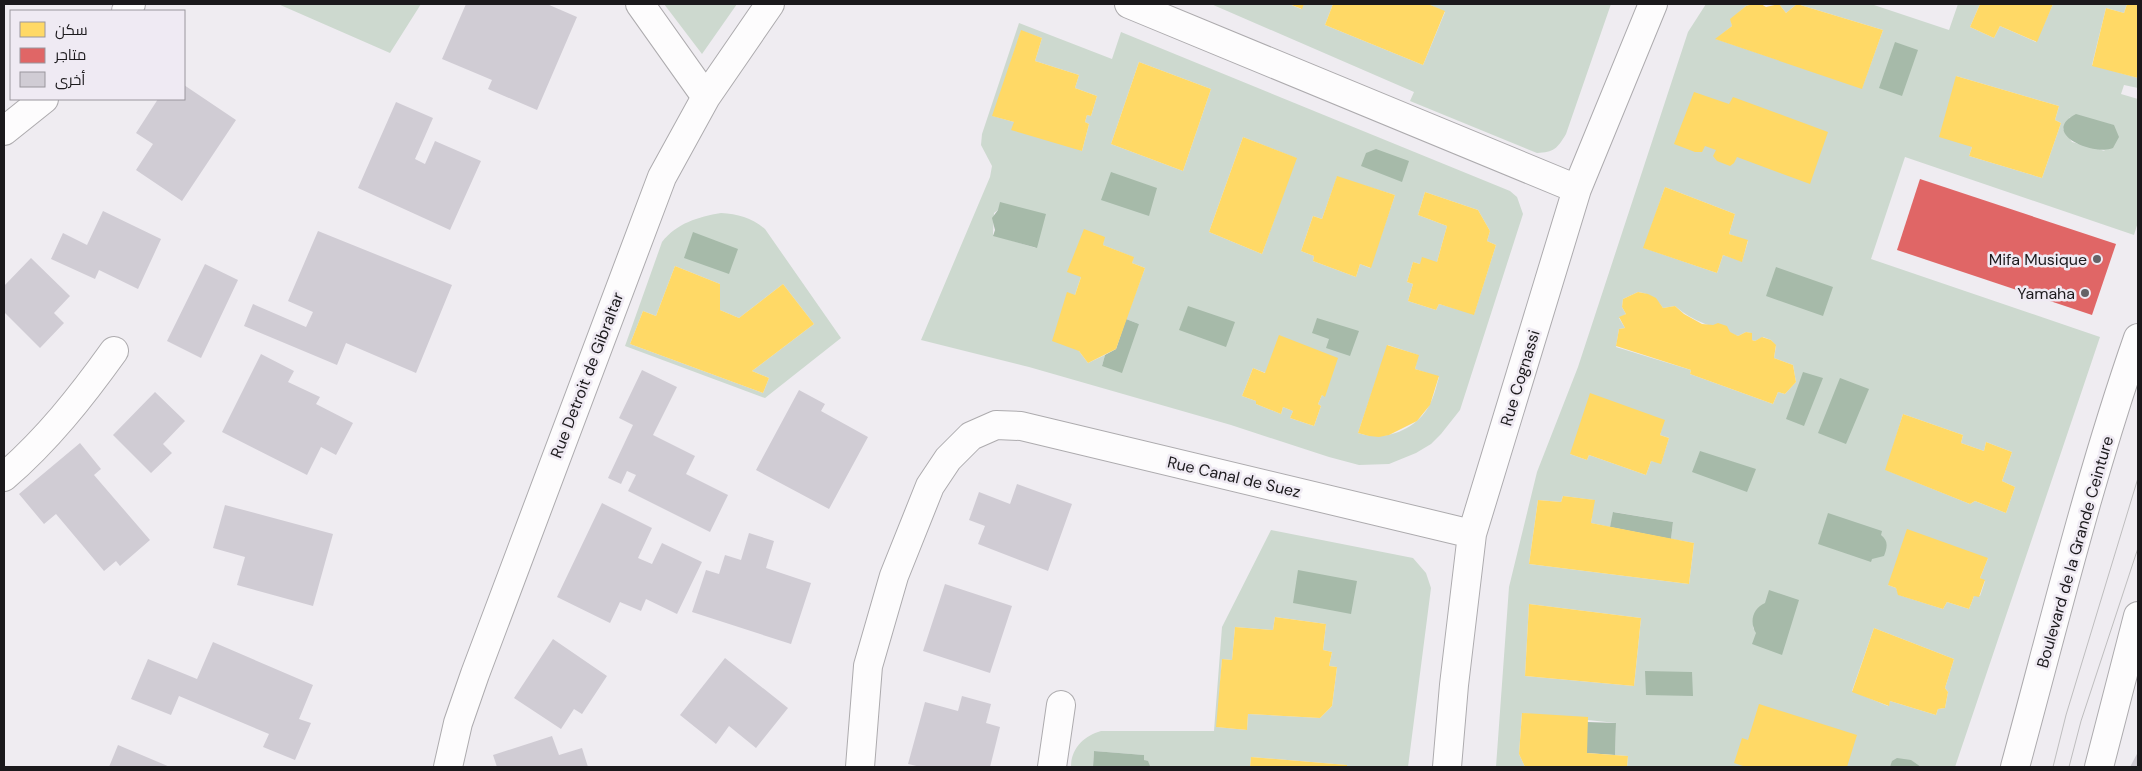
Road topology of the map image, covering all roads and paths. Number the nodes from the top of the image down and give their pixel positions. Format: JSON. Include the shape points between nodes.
{"nodes":[{"id":1,"x":640,"y":4,"type":"edge"},
{"id":2,"x":770,"y":4,"type":"edge"},
{"id":3,"x":1129,"y":4,"type":"edge"},
{"id":4,"x":1653,"y":4,"type":"edge"},
{"id":5,"x":706,"y":97,"type":"junction"},
{"id":6,"x":43,"y":100,"type":"edge"},
{"id":7,"x":4,"y":131,"type":"edge"},
{"id":8,"x":1577,"y":189,"type":"junction"},
{"id":9,"x":2138,"y":338,"type":"edge"},
{"id":10,"x":114,"y":351,"type":"dead end"},
{"id":11,"x":4,"y":477,"type":"edge"},
{"id":12,"x":1472,"y":534,"type":"junction"},
{"id":13,"x":2136,"y":631,"type":"edge"},
{"id":14,"x":1061,"y":705,"type":"dead end"},
{"id":15,"x":448,"y":767,"type":"edge"},
{"id":16,"x":860,"y":767,"type":"edge"},
{"id":17,"x":1052,"y":767,"type":"edge"},
{"id":18,"x":1447,"y":767,"type":"edge"},
{"id":19,"x":2016,"y":767,"type":"edge"},
{"id":20,"x":2099,"y":767,"type":"edge"}],
"edges":[{"from":1,"to":5,"type":"street"},
{"from":2,"to":5,"type":"street","name":"Rue Detroit de Gibraltar"},
{"from":3,"to":8,"type":"street"},
{"from":4,"to":8,"type":"street","name":"Rue Cognassi"},
{"from":5,"to":15,"type":"street","name":"Rue Detroit de Gibraltar","via":[[662,176],[475,674],[458,723]]},
{"from":6,"to":7,"type":"street"},
{"from":8,"to":12,"type":"street","name":"Rue Cognassi"},
{"from":9,"to":19,"type":"street","name":"Boulevard de la Grande Ceinture","via":[[2064,581]]},
{"from":10,"to":11,"type":"street","via":[[50,434]]},
{"from":12,"to":16,"type":"street","name":"Rue Canal de Suez","via":[[1021,426],[996,425],[971,436],[948,459],[930,486],[894,576],[868,666]]},
{"from":12,"to":18,"type":"street","name":"Rue Cognassi"},
{"from":13,"to":20,"type":"street"},
{"from":14,"to":17,"type":"street"}]}
